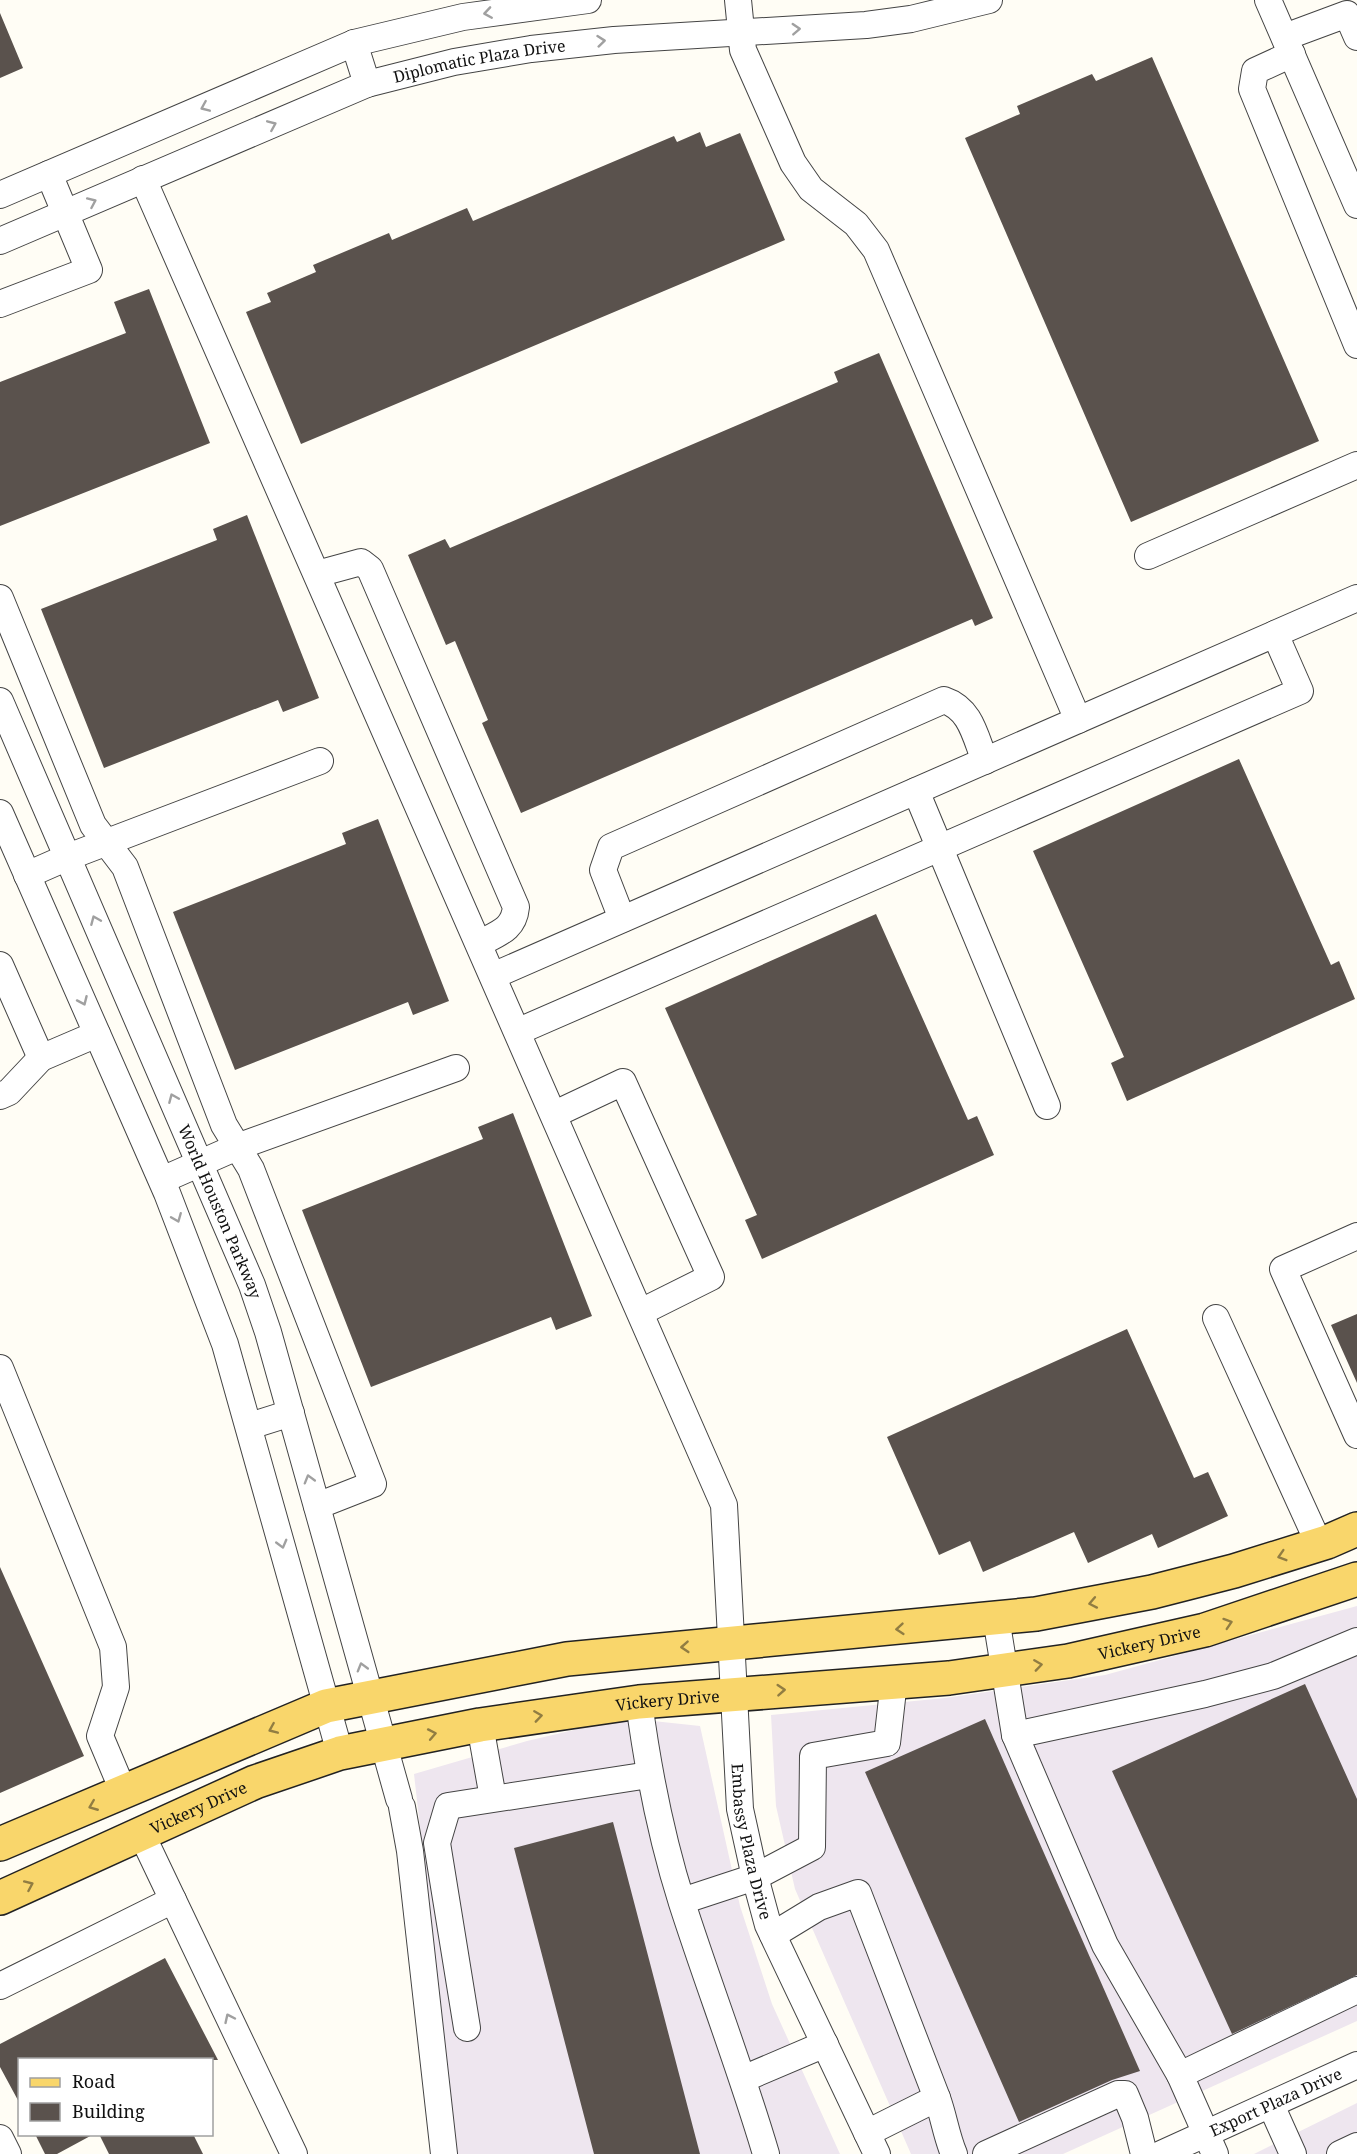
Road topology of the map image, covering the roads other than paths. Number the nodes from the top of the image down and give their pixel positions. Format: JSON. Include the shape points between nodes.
{"nodes":[{"id":1,"x":588,"y":0,"type":"edge"},
{"id":2,"x":738,"y":0,"type":"edge"},
{"id":3,"x":989,"y":0,"type":"edge"},
{"id":4,"x":1268,"y":0,"type":"edge"},
{"id":5,"x":740,"y":33,"type":"junction"},
{"id":6,"x":1357,"y":37,"type":"edge"},
{"id":7,"x":354,"y":43,"type":"junction"},
{"id":8,"x":1288,"y":46,"type":"junction"},
{"id":9,"x":367,"y":84,"type":"junction"},
{"id":10,"x":49,"y":174,"type":"junction"},
{"id":11,"x":143,"y":179,"type":"junction"},
{"id":12,"x":0,"y":195,"type":"edge"},
{"id":13,"x":1357,"y":205,"type":"edge"},
{"id":14,"x":66,"y":213,"type":"junction"},
{"id":15,"x":0,"y":241,"type":"edge"},
{"id":16,"x":0,"y":304,"type":"edge"},
{"id":17,"x":1357,"y":345,"type":"edge"},
{"id":18,"x":1357,"y":465,"type":"edge"},
{"id":19,"x":1148,"y":556,"type":"dead end"},
{"id":20,"x":317,"y":574,"type":"junction"},
{"id":21,"x":0,"y":598,"type":"edge"},
{"id":22,"x":1357,"y":598,"type":"edge"},
{"id":23,"x":1275,"y":634,"type":"junction"},
{"id":24,"x":0,"y":701,"type":"edge"},
{"id":25,"x":1078,"y":720,"type":"junction"},
{"id":26,"x":321,"y":761,"type":"dead end"},
{"id":27,"x":985,"y":761,"type":"junction"},
{"id":28,"x":916,"y":791,"type":"junction"},
{"id":29,"x":0,"y":813,"type":"edge"},
{"id":30,"x":106,"y":842,"type":"junction"},
{"id":31,"x":941,"y":848,"type":"junction"},
{"id":32,"x":68,"y":857,"type":"junction"},
{"id":33,"x":27,"y":875,"type":"junction"},
{"id":34,"x":622,"y":919,"type":"junction"},
{"id":35,"x":480,"y":943,"type":"junction"},
{"id":36,"x":0,"y":965,"type":"edge"},
{"id":37,"x":495,"y":975,"type":"junction"},
{"id":38,"x":519,"y":1031,"type":"junction"},
{"id":39,"x":97,"y":1034,"type":"junction"},
{"id":40,"x":41,"y":1058,"type":"junction"},
{"id":41,"x":456,"y":1068,"type":"dead end"},
{"id":42,"x":0,"y":1096,"type":"edge"},
{"id":43,"x":1047,"y":1106,"type":"dead end"},
{"id":44,"x":555,"y":1114,"type":"junction"},
{"id":45,"x":237,"y":1147,"type":"junction"},
{"id":46,"x":201,"y":1163,"type":"junction"},
{"id":47,"x":162,"y":1180,"type":"junction"},
{"id":48,"x":1357,"y":1236,"type":"edge"},
{"id":49,"x":641,"y":1312,"type":"junction"},
{"id":50,"x":1216,"y":1318,"type":"dead end"},
{"id":51,"x":0,"y":1368,"type":"edge"},
{"id":52,"x":291,"y":1413,"type":"junction"},
{"id":53,"x":250,"y":1426,"type":"junction"},
{"id":54,"x":1357,"y":1435,"type":"edge"},
{"id":55,"x":317,"y":1506,"type":"junction"},
{"id":56,"x":1357,"y":1529,"type":"edge"},
{"id":57,"x":1319,"y":1545,"type":"junction"},
{"id":58,"x":1357,"y":1579,"type":"edge"},
{"id":59,"x":996,"y":1618,"type":"junction"},
{"id":60,"x":1357,"y":1641,"type":"edge"},
{"id":61,"x":731,"y":1644,"type":"junction"},
{"id":62,"x":1005,"y":1670,"type":"junction"},
{"id":63,"x":894,"y":1681,"type":"junction"},
{"id":64,"x":733,"y":1693,"type":"junction"},
{"id":65,"x":370,"y":1697,"type":"junction"},
{"id":66,"x":639,"y":1702,"type":"junction"},
{"id":67,"x":326,"y":1706,"type":"junction"},
{"id":68,"x":480,"y":1725,"type":"junction"},
{"id":69,"x":1015,"y":1735,"type":"junction"},
{"id":70,"x":383,"y":1743,"type":"junction"},
{"id":71,"x":340,"y":1753,"type":"junction"},
{"id":72,"x":649,"y":1775,"type":"junction"},
{"id":73,"x":124,"y":1793,"type":"junction"},
{"id":74,"x":493,"y":1798,"type":"junction"},
{"id":75,"x":142,"y":1835,"type":"junction"},
{"id":76,"x":0,"y":1844,"type":"edge"},
{"id":77,"x":755,"y":1877,"type":"junction"},
{"id":78,"x":0,"y":1898,"type":"edge"},
{"id":79,"x":173,"y":1900,"type":"junction"},
{"id":80,"x":682,"y":1901,"type":"junction"},
{"id":81,"x":773,"y":1935,"type":"junction"},
{"id":82,"x":0,"y":1986,"type":"edge"},
{"id":83,"x":1357,"y":1990,"type":"edge"},
{"id":84,"x":467,"y":2028,"type":"dead end"},
{"id":85,"x":825,"y":2044,"type":"junction"},
{"id":86,"x":1357,"y":2065,"type":"edge"},
{"id":87,"x":1180,"y":2075,"type":"junction"},
{"id":88,"x":743,"y":2079,"type":"junction"},
{"id":89,"x":937,"y":2098,"type":"junction"},
{"id":90,"x":1271,"y":2105,"type":"junction"},
{"id":91,"x":0,"y":2138,"type":"edge"},
{"id":92,"x":872,"y":2144,"type":"edge"},
{"id":93,"x":1211,"y":2145,"type":"edge"},
{"id":94,"x":1357,"y":2146,"type":"edge"},
{"id":95,"x":8,"y":2154,"type":"edge"},
{"id":96,"x":294,"y":2154,"type":"edge"},
{"id":97,"x":444,"y":2154,"type":"edge"},
{"id":98,"x":766,"y":2154,"type":"edge"},
{"id":99,"x":954,"y":2154,"type":"edge"},
{"id":100,"x":986,"y":2154,"type":"edge"},
{"id":101,"x":1144,"y":2154,"type":"edge"},
{"id":102,"x":1161,"y":2154,"type":"edge"},
{"id":103,"x":1293,"y":2154,"type":"edge"},
{"id":104,"x":1340,"y":2154,"type":"edge"}],
"edges":[{"from":1,"to":7,"type":"street","one_way":true,"via":[[463,17]]},
{"from":2,"to":5,"type":"street"},
{"from":5,"to":3,"type":"street","name":"Diplomatic Plaza Drive","one_way":true,"via":[[866,25]]},
{"from":4,"to":8,"type":"street"},
{"from":9,"to":5,"type":"street","name":"Diplomatic Plaza Drive","one_way":true,"via":[[454,62],[531,49]]},
{"from":5,"to":25,"type":"street","via":[[743,50],[802,178],[856,224],[876,250]]},
{"from":6,"to":8,"type":"street","via":[[1347,14]]},
{"from":7,"to":9,"type":"street"},
{"from":7,"to":10,"type":"street","one_way":true},
{"from":8,"to":13,"type":"street"},
{"from":8,"to":17,"type":"street","via":[[1255,71],[1252,89]]},
{"from":11,"to":9,"type":"street","name":"Diplomatic Plaza Drive","one_way":true},
{"from":10,"to":12,"type":"street"},
{"from":10,"to":14,"type":"street"},
{"from":14,"to":11,"type":"street","name":"Diplomatic Plaza Drive","one_way":true},
{"from":11,"to":20,"type":"street"},
{"from":14,"to":15,"type":"street","name":"Diplomatic Plaza Drive"},
{"from":14,"to":16,"type":"street","via":[[89,270]]},
{"from":18,"to":19,"type":"street"},
{"from":20,"to":35,"type":"street"},
{"from":20,"to":35,"type":"street","via":[[361,562],[370,569],[516,907],[515,920],[507,929]]},
{"from":21,"to":30,"type":"street","via":[[93,825]]},
{"from":22,"to":23,"type":"street"},
{"from":23,"to":25,"type":"street"},
{"from":23,"to":31,"type":"street","via":[[1300,691]]},
{"from":24,"to":32,"type":"street","name":"World Houston Parkway"},
{"from":25,"to":27,"type":"street"},
{"from":26,"to":30,"type":"street"},
{"from":27,"to":28,"type":"street"},
{"from":27,"to":34,"type":"street","via":[[964,711],[944,700],[611,848],[603,870]]},
{"from":28,"to":31,"type":"street"},
{"from":28,"to":34,"type":"street"},
{"from":29,"to":33,"type":"street"},
{"from":30,"to":32,"type":"street"},
{"from":30,"to":45,"type":"street","via":[[125,867],[224,1125]]},
{"from":31,"to":38,"type":"street"},
{"from":31,"to":43,"type":"street"},
{"from":32,"to":33,"type":"street"},
{"from":46,"to":32,"type":"street","name":"World Houston Parkway","one_way":true},
{"from":33,"to":39,"type":"street","one_way":true},
{"from":34,"to":37,"type":"street"},
{"from":35,"to":37,"type":"street"},
{"from":36,"to":40,"type":"street"},
{"from":37,"to":38,"type":"street"},
{"from":38,"to":44,"type":"street"},
{"from":39,"to":40,"type":"street"},
{"from":39,"to":47,"type":"street"},
{"from":40,"to":42,"type":"street","via":[[9,1092]]},
{"from":41,"to":45,"type":"street"},
{"from":44,"to":49,"type":"street"},
{"from":44,"to":49,"type":"street","via":[[623,1082],[711,1277]]},
{"from":45,"to":46,"type":"street"},
{"from":45,"to":55,"type":"street","via":[[251,1169],[374,1484]]},
{"from":46,"to":47,"type":"street"},
{"from":46,"to":52,"type":"street","name":"World Houston Parkway","via":[[252,1285]]},
{"from":47,"to":53,"type":"street","one_way":true,"via":[[225,1344]]},
{"from":48,"to":54,"type":"street","via":[[1283,1269]]},
{"from":49,"to":61,"type":"street","name":"Embassy Plaza Drive","via":[[724,1505]]},
{"from":50,"to":57,"type":"street"},
{"from":51,"to":73,"type":"street","via":[[113,1647],[116,1687],[100,1736]]},
{"from":52,"to":53,"type":"street"},
{"from":55,"to":52,"type":"street","name":"World Houston Parkway","one_way":true},
{"from":53,"to":67,"type":"street","one_way":true},
{"from":65,"to":55,"type":"street","name":"World Houston Parkway","one_way":true},
{"from":56,"to":57,"type":"main road"},
{"from":57,"to":59,"type":"main road","one_way":true,"via":[[1152,1592]]},
{"from":62,"to":58,"type":"main road","name":"Vickery Drive","one_way":true,"via":[[1068,1661],[1205,1630]]},
{"from":59,"to":61,"type":"main road","one_way":true},
{"from":59,"to":62,"type":"street"},
{"from":60,"to":69,"type":"street","via":[[1262,1679]]},
{"from":61,"to":64,"type":"street","name":"Embassy Plaza Drive"},
{"from":61,"to":65,"type":"main road","one_way":true,"via":[[567,1659]]},
{"from":62,"to":63,"type":"main road","name":"Vickery Drive"},
{"from":62,"to":69,"type":"street"},
{"from":64,"to":63,"type":"main road","name":"Vickery Drive","one_way":true},
{"from":63,"to":77,"type":"street","via":[[887,1743],[813,1756],[812,1847]]},
{"from":64,"to":66,"type":"main road","name":"Vickery Drive"},
{"from":64,"to":77,"type":"street","name":"Embassy Plaza Drive","via":[[740,1809]]},
{"from":65,"to":67,"type":"main road"},
{"from":65,"to":70,"type":"street","name":"World Houston Parkway"},
{"from":68,"to":66,"type":"main road","name":"Vickery Drive","one_way":true},
{"from":66,"to":72,"type":"street"},
{"from":67,"to":71,"type":"street"},
{"from":67,"to":73,"type":"main road","one_way":true},
{"from":70,"to":68,"type":"main road","name":"Vickery Drive","one_way":true},
{"from":68,"to":74,"type":"street"},
{"from":69,"to":87,"type":"street","via":[[1105,1945]]},
{"from":70,"to":71,"type":"main road","name":"Vickery Drive"},
{"from":70,"to":97,"type":"street","name":"World Houston Parkway","via":[[410,1851]]},
{"from":71,"to":75,"type":"main road","name":"Vickery Drive","via":[[255,1782]]},
{"from":72,"to":74,"type":"street"},
{"from":72,"to":80,"type":"street"},
{"from":73,"to":75,"type":"main road"},
{"from":73,"to":76,"type":"main road","one_way":true},
{"from":74,"to":84,"type":"street","via":[[448,1806],[437,1843]]},
{"from":78,"to":75,"type":"main road","name":"Vickery Drive","one_way":true},
{"from":75,"to":79,"type":"street"},
{"from":77,"to":80,"type":"street"},
{"from":77,"to":81,"type":"street","name":"Embassy Plaza Drive"},
{"from":79,"to":82,"type":"street"},
{"from":96,"to":79,"type":"street","one_way":true},
{"from":80,"to":88,"type":"street"},
{"from":81,"to":85,"type":"street","name":"Embassy Plaza Drive"},
{"from":81,"to":89,"type":"street","via":[[819,1907],[858,1893]]},
{"from":83,"to":87,"type":"street"},
{"from":85,"to":88,"type":"street"},
{"from":85,"to":92,"type":"street","name":"Embassy Plaza Drive"},
{"from":86,"to":90,"type":"street","name":"Export Plaza Drive"},
{"from":87,"to":93,"type":"street"},
{"from":88,"to":98,"type":"street"},
{"from":89,"to":92,"type":"street"},
{"from":89,"to":99,"type":"street"},
{"from":90,"to":93,"type":"street","name":"Export Plaza Drive"},
{"from":90,"to":103,"type":"street"},
{"from":91,"to":95,"type":"street"},
{"from":93,"to":102,"type":"street","name":"Export Plaza Drive"},
{"from":94,"to":104,"type":"street"},
{"from":100,"to":101,"type":"street","via":[[1118,2094],[1125,2094]]}]}
